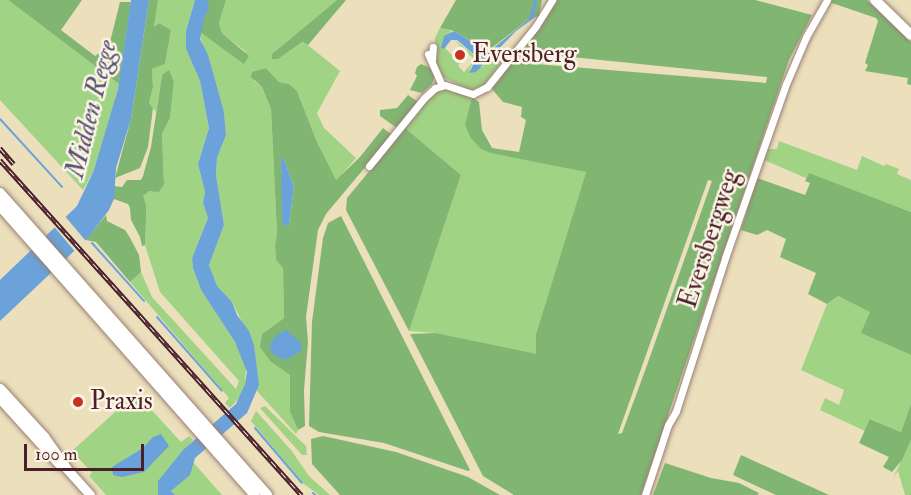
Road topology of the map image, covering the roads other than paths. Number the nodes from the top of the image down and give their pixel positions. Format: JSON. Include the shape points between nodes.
{"nodes":[{"id":1,"x":552,"y":0,"type":"edge"},
{"id":2,"x":827,"y":0,"type":"edge"},
{"id":3,"x":875,"y":0,"type":"edge"},
{"id":4,"x":911,"y":35,"type":"edge"},
{"id":5,"x":433,"y":47,"type":"dead end"},
{"id":6,"x":441,"y":85,"type":"junction"},
{"id":7,"x":369,"y":166,"type":"dead end"},
{"id":8,"x":0,"y":193,"type":"edge"},
{"id":9,"x":0,"y":206,"type":"edge"},
{"id":10,"x":34,"y":238,"type":"junction"},
{"id":11,"x":0,"y":388,"type":"edge"},
{"id":12,"x":0,"y":399,"type":"edge"},
{"id":13,"x":18,"y":408,"type":"junction"},
{"id":14,"x":223,"y":454,"type":"junction"},
{"id":15,"x":90,"y":495,"type":"edge"},
{"id":16,"x":255,"y":495,"type":"edge"},
{"id":17,"x":267,"y":495,"type":"edge"},
{"id":18,"x":645,"y":495,"type":"edge"}],
"edges":[{"from":1,"to":6,"type":"street","via":[[483,91],[469,93]]},
{"from":2,"to":18,"type":"street","name":"Eversbergweg","via":[[789,75],[760,152]]},
{"from":3,"to":4,"type":"main road"},
{"from":5,"to":6,"type":"street","via":[[430,57]]},
{"from":6,"to":7,"type":"street","via":[[426,96]]},
{"from":8,"to":10,"type":"main road"},
{"from":9,"to":10,"type":"main road"},
{"from":10,"to":14,"type":"main road"},
{"from":11,"to":13,"type":"street"},
{"from":12,"to":13,"type":"street"},
{"from":13,"to":15,"type":"street","via":[[58,463]]},
{"from":14,"to":16,"type":"main road"},
{"from":14,"to":17,"type":"main road"}]}
